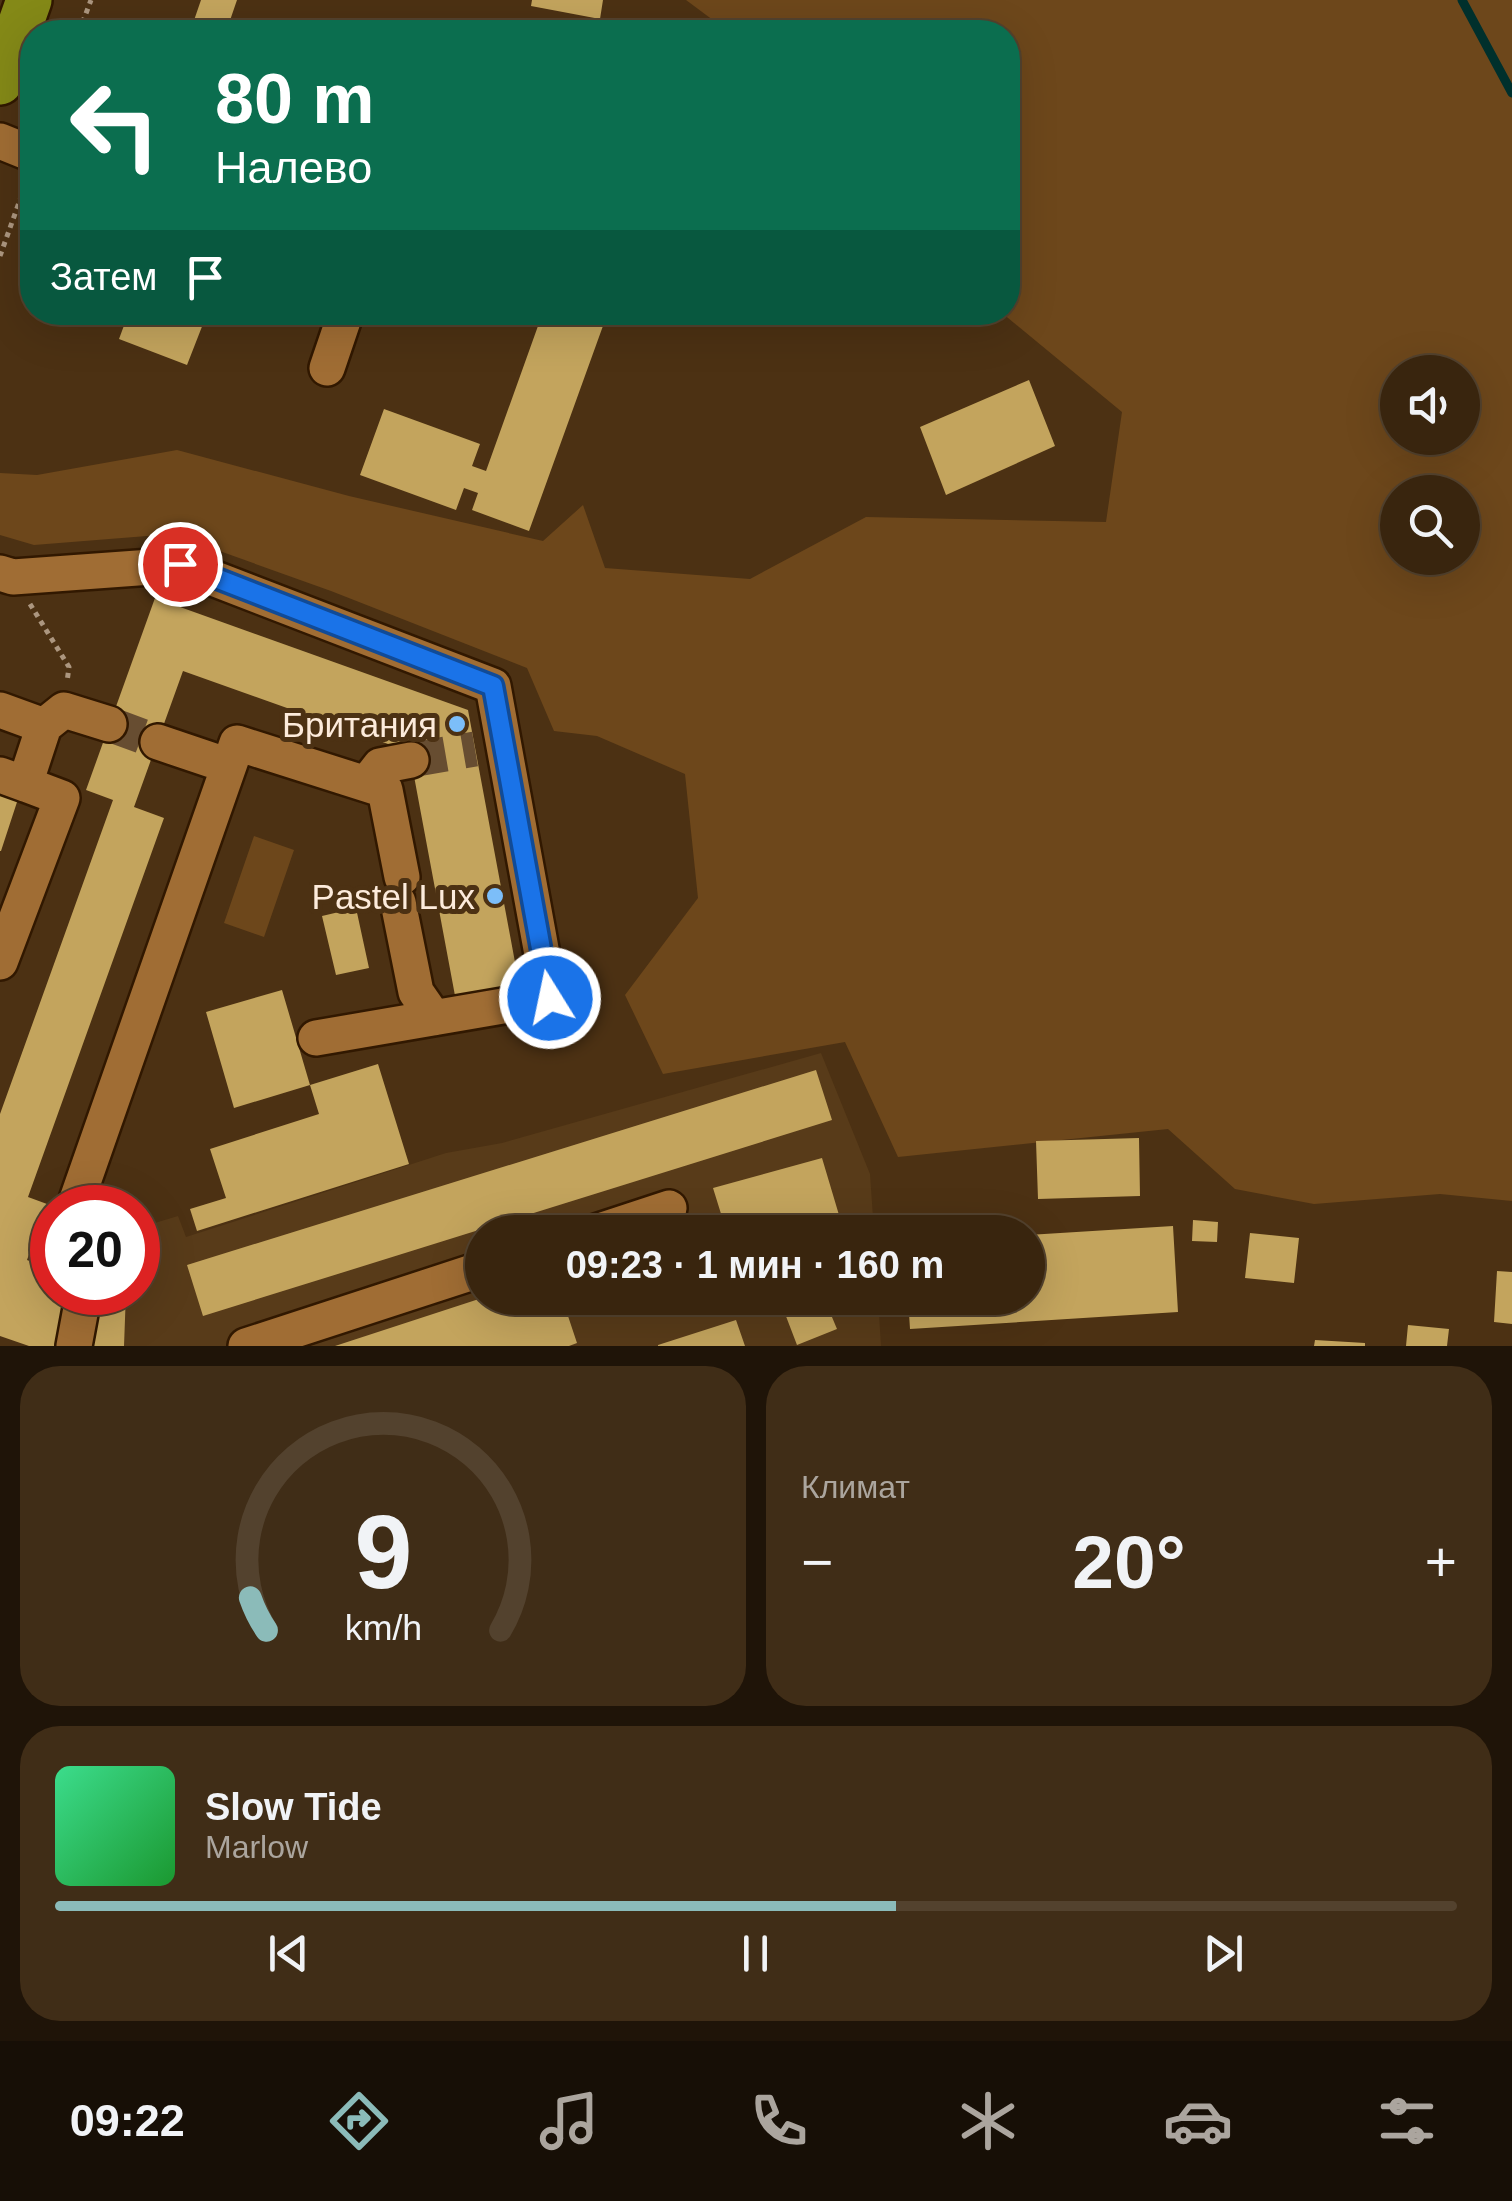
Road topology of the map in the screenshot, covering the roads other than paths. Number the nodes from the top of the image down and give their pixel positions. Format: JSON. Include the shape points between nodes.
{"nodes":[{"id":1,"x":20,"y":25,"type":"edge"},
{"id":2,"x":0,"y":82,"type":"edge"},
{"id":3,"x":0,"y":141,"type":"edge"},
{"id":4,"x":20,"y":158,"type":"edge"},
{"id":5,"x":342,"y":325,"type":"edge"},
{"id":6,"x":327,"y":368,"type":"dead end"},
{"id":7,"x":6,"y":575,"type":"edge"},
{"id":8,"x":0,"y":710,"type":"edge"},
{"id":9,"x":54,"y":718,"type":"junction"},
{"id":10,"x":109,"y":724,"type":"tunnel mouth"},
{"id":11,"x":158,"y":742,"type":"tunnel mouth"},
{"id":12,"x":411,"y":760,"type":"tunnel mouth"},
{"id":13,"x":229,"y":766,"type":"junction"},
{"id":14,"x":12,"y":779,"type":"edge"},
{"id":15,"x":366,"y":784,"type":"junction"},
{"id":16,"x":0,"y":962,"type":"edge"},
{"id":17,"x":434,"y":1018,"type":"junction"},
{"id":18,"x":316,"y":1038,"type":"dead end"},
{"id":19,"x":82,"y":1185,"type":"edge"},
{"id":20,"x":669,"y":1208,"type":"dead end"},
{"id":21,"x":648,"y":1215,"type":"edge"},
{"id":22,"x":465,"y":1275,"type":"edge"},
{"id":23,"x":80,"y":1315,"type":"edge"},
{"id":24,"x":74,"y":1346,"type":"edge"},
{"id":25,"x":246,"y":1346,"type":"edge"}],
"edges":[{"from":1,"to":2,"type":"main road"},
{"from":3,"to":4,"type":"street"},
{"from":5,"to":6,"type":"street"},
{"from":7,"to":17,"type":"street","via":[[180,564],[493,686],[490,746],[550,998]]},
{"from":8,"to":9,"type":"street"},
{"from":9,"to":10,"type":"street"},
{"from":9,"to":14,"type":"street"},
{"from":11,"to":13,"type":"street"},
{"from":12,"to":15,"type":"street","via":[[380,766]]},
{"from":13,"to":15,"type":"street","via":[[237,743]]},
{"from":13,"to":19,"type":"street"},
{"from":14,"to":16,"type":"street","via":[[62,798]]},
{"from":15,"to":17,"type":"street","via":[[385,790],[416,992]]},
{"from":17,"to":18,"type":"street"},
{"from":20,"to":21,"type":"street"},
{"from":22,"to":25,"type":"street"},
{"from":23,"to":24,"type":"street"}]}
